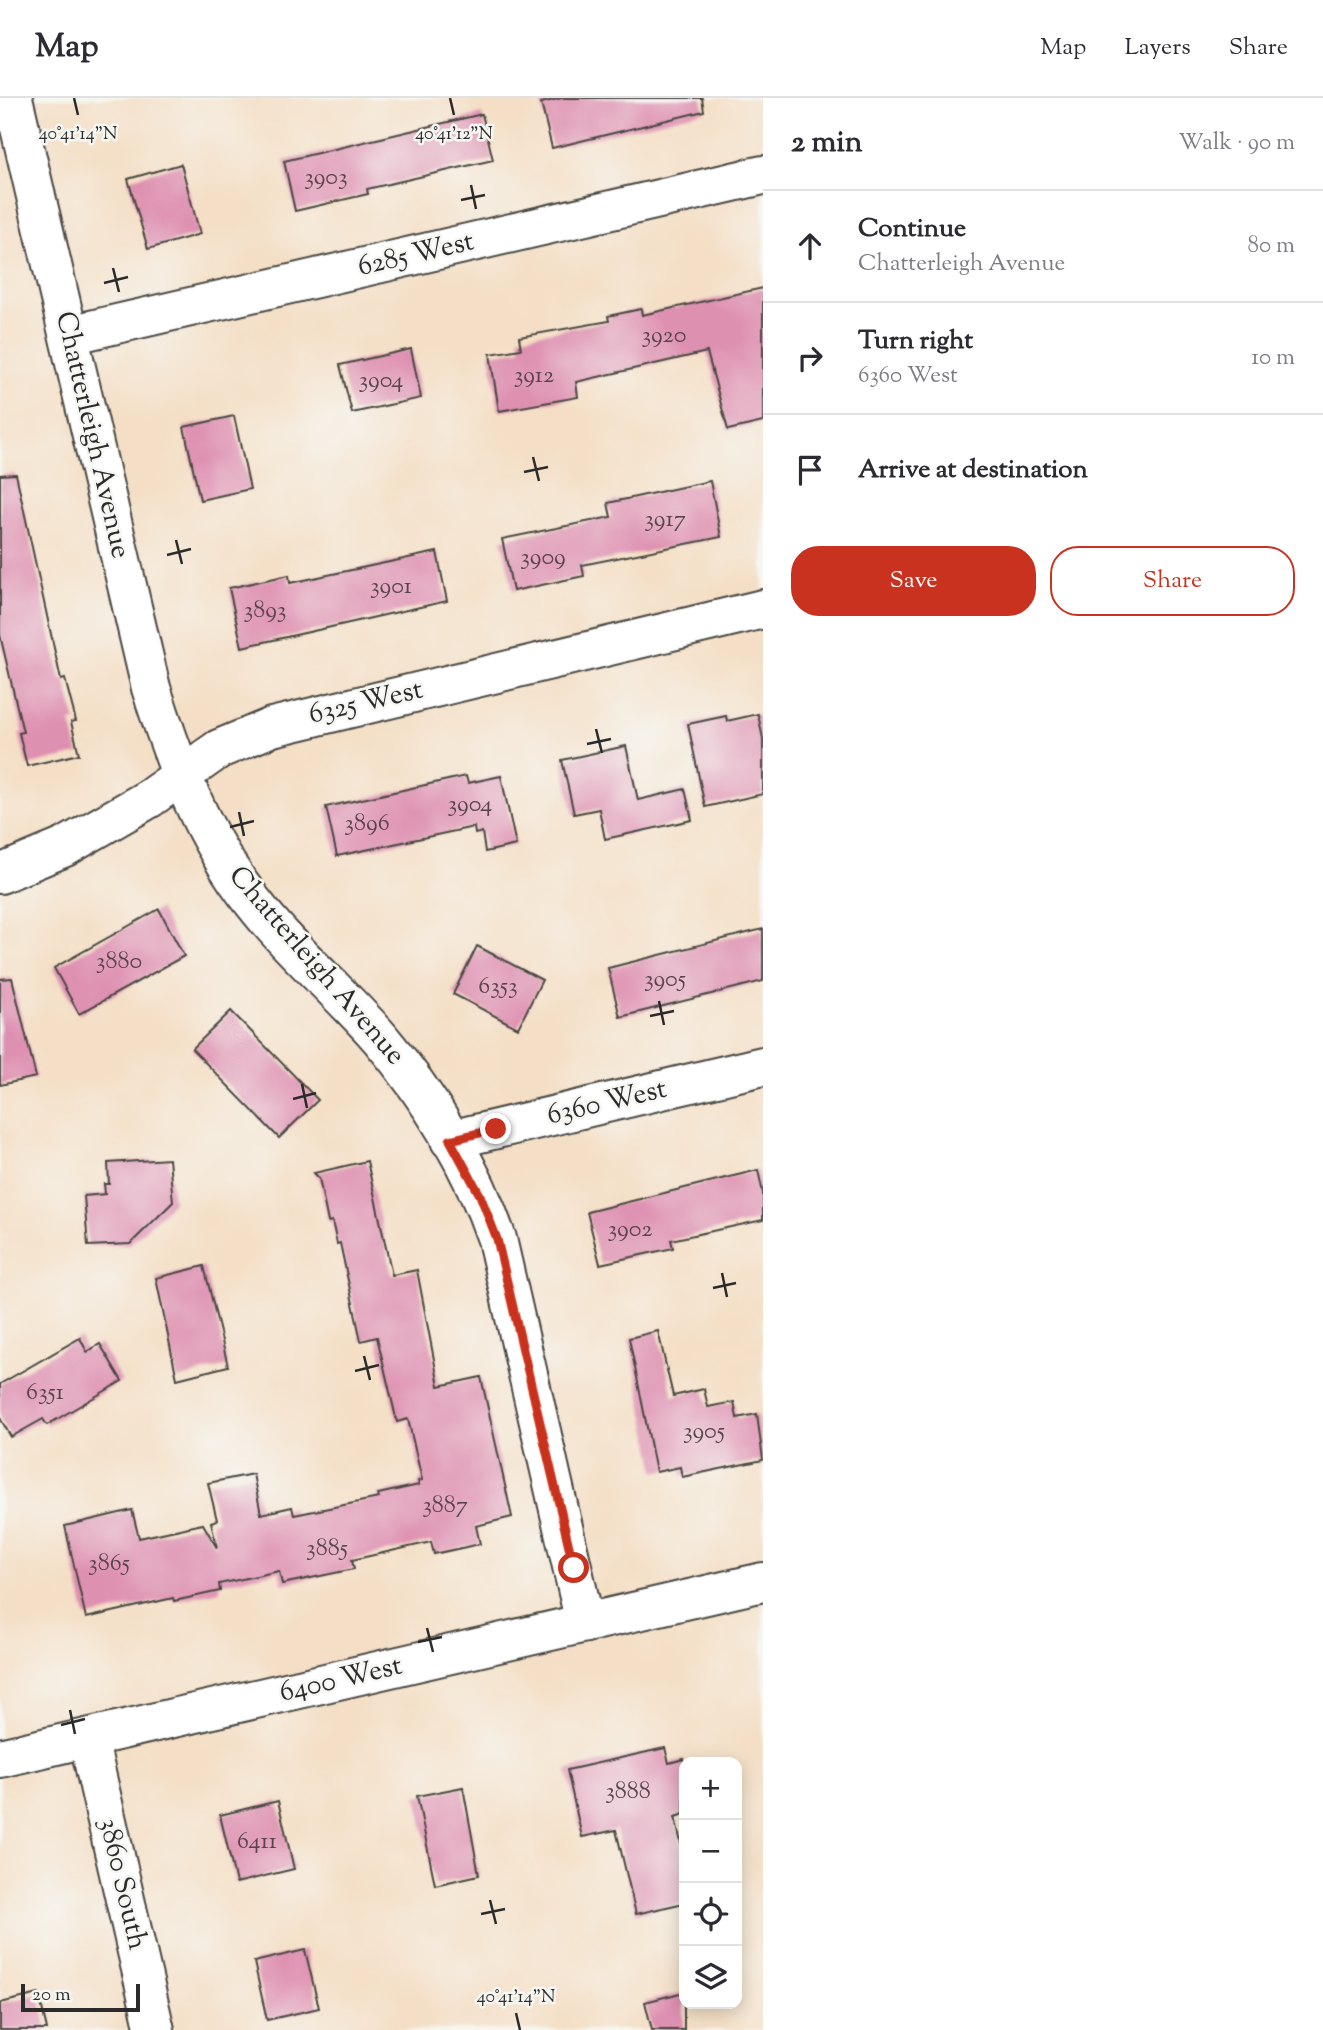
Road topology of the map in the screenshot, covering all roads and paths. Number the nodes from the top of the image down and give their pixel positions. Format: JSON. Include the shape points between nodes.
{"nodes":[{"id":1,"x":13,"y":98,"type":"edge"},
{"id":2,"x":763,"y":175,"type":"edge"},
{"id":3,"x":69,"y":335,"type":"junction"},
{"id":4,"x":763,"y":609,"type":"edge"},
{"id":5,"x":182,"y":777,"type":"junction"},
{"id":6,"x":0,"y":874,"type":"edge"},
{"id":7,"x":763,"y":1066,"type":"edge"},
{"id":8,"x":450,"y":1140,"type":"junction"},
{"id":9,"x":763,"y":1582,"type":"edge"},
{"id":10,"x":586,"y":1623,"type":"junction"},
{"id":11,"x":88,"y":1738,"type":"junction"},
{"id":12,"x":0,"y":1758,"type":"edge"},
{"id":13,"x":155,"y":2030,"type":"edge"}],
"edges":[{"from":1,"to":3,"type":"street","name":"Chatterleigh Avenue"},
{"from":2,"to":3,"type":"street","name":"6285 West"},
{"from":3,"to":5,"type":"street","name":"Chatterleigh Avenue","via":[[151,688]]},
{"from":4,"to":5,"type":"street","name":"6325 West","via":[[292,720],[219,749]]},
{"from":5,"to":6,"type":"street","name":"6325 West","via":[[65,847]]},
{"from":5,"to":8,"type":"street","name":"Chatterleigh Avenue","via":[[213,844],[253,902],[392,1053]]},
{"from":7,"to":8,"type":"street","name":"6360 West"},
{"from":8,"to":10,"type":"street","name":"Chatterleigh Avenue","via":[[480,1195],[497,1239]]},
{"from":9,"to":10,"type":"street","name":"6400 West"},
{"from":10,"to":11,"type":"street","name":"6400 West"},
{"from":11,"to":12,"type":"street","name":"6400 West"},
{"from":11,"to":13,"type":"street","name":"3860 South"}]}
